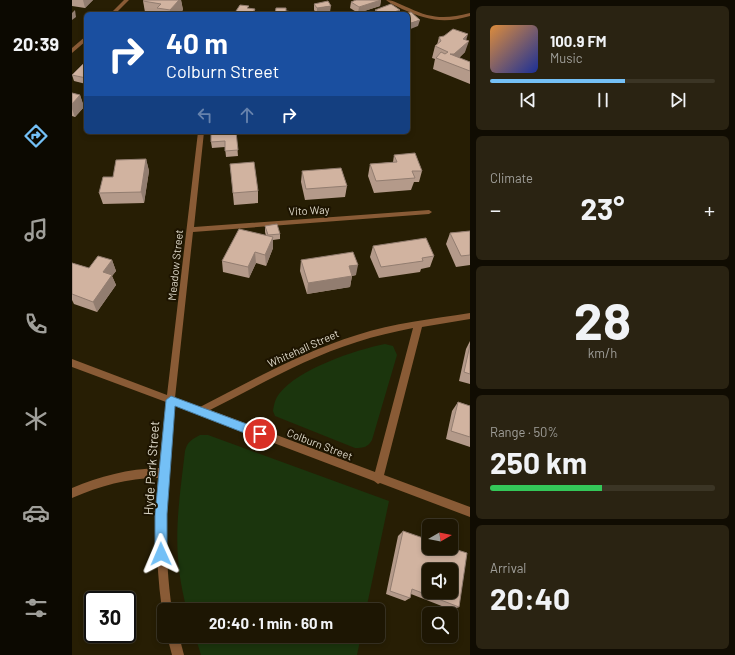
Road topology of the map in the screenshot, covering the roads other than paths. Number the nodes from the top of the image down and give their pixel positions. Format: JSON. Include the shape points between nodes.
{"nodes":[{"id":1,"x":127,"y":0,"type":"edge"},
{"id":2,"x":388,"y":0,"type":"edge"},
{"id":3,"x":114,"y":12,"type":"edge"},
{"id":4,"x":470,"y":14,"type":"edge"},
{"id":5,"x":84,"y":40,"type":"edge"},
{"id":6,"x":72,"y":51,"type":"edge"},
{"id":7,"x":201,"y":134,"type":"edge"},
{"id":8,"x":430,"y":212,"type":"dead end"},
{"id":9,"x":190,"y":230,"type":"junction"},
{"id":10,"x":470,"y":316,"type":"edge"},
{"id":11,"x":418,"y":325,"type":"junction"},
{"id":12,"x":72,"y":363,"type":"edge"},
{"id":13,"x":171,"y":400,"type":"junction"},
{"id":14,"x":200,"y":411,"type":"junction"},
{"id":15,"x":164,"y":473,"type":"junction"},
{"id":16,"x":378,"y":479,"type":"junction"},
{"id":17,"x":72,"y":493,"type":"edge"},
{"id":18,"x":470,"y":512,"type":"edge"},
{"id":19,"x":166,"y":603,"type":"edge"},
{"id":20,"x":175,"y":643,"type":"edge"},
{"id":21,"x":178,"y":655,"type":"edge"}],
"edges":[{"from":1,"to":3,"type":"street"},
{"from":2,"to":4,"type":"street","via":[[436,20],[449,20]]},
{"from":5,"to":6,"type":"street"},
{"from":7,"to":9,"type":"street","name":"Meadow Street"},
{"from":8,"to":9,"type":"street","name":"Vito Way"},
{"from":9,"to":13,"type":"street","name":"Meadow Street"},
{"from":10,"to":11,"type":"street","name":"Whitehall Street"},
{"from":11,"to":14,"type":"street","name":"Whitehall Street","via":[[380,332],[333,346]]},
{"from":11,"to":16,"type":"street"},
{"from":12,"to":13,"type":"street","name":"Colburn Street"},
{"from":13,"to":14,"type":"street","name":"Colburn Street"},
{"from":13,"to":15,"type":"street","name":"Hyde Park Street"},
{"from":14,"to":16,"type":"street","name":"Colburn Street"},
{"from":15,"to":17,"type":"street","via":[[108,478]]},
{"from":15,"to":19,"type":"street","name":"Hyde Park Street","via":[[161,560]]},
{"from":16,"to":18,"type":"street","name":"Colburn Street"},
{"from":20,"to":21,"type":"street"}]}
